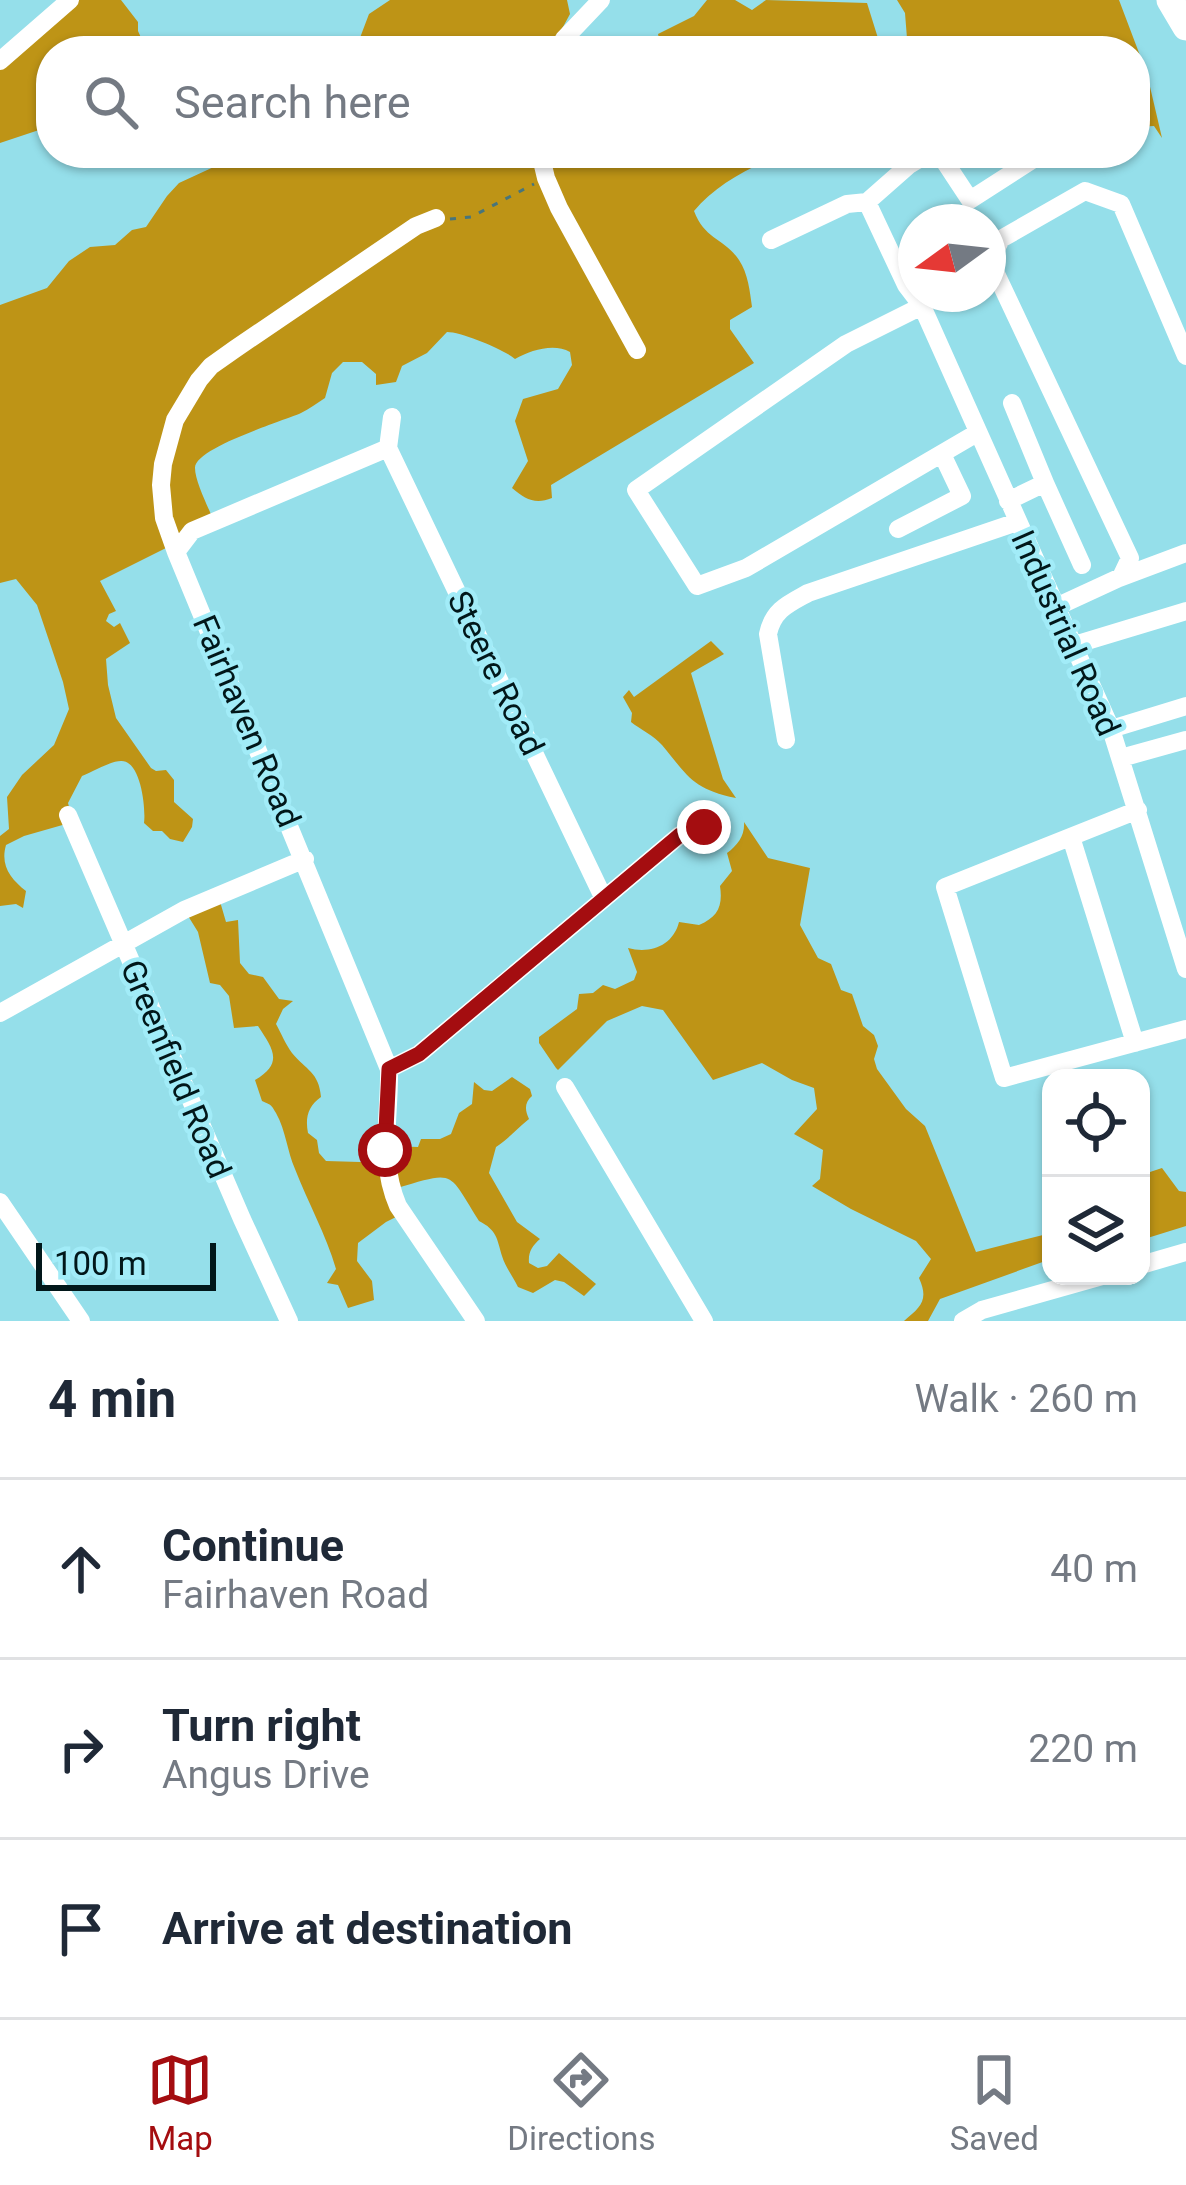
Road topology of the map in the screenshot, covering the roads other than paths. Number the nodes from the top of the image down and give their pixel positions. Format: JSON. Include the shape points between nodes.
{"nodes":[{"id":1,"x":70,"y":0,"type":"edge"},
{"id":2,"x":601,"y":0,"type":"edge"},
{"id":3,"x":1170,"y":0,"type":"edge"},
{"id":4,"x":1186,"y":27,"type":"edge"},
{"id":5,"x":567,"y":36,"type":"edge"},
{"id":6,"x":0,"y":61,"type":"edge"},
{"id":7,"x":543,"y":168,"type":"edge"},
{"id":8,"x":906,"y":168,"type":"edge"},
{"id":9,"x":949,"y":168,"type":"edge"},
{"id":10,"x":1020,"y":168,"type":"edge"},
{"id":11,"x":867,"y":202,"type":"junction"},
{"id":12,"x":436,"y":218,"type":"road end"},
{"id":13,"x":771,"y":240,"type":"dead end"},
{"id":14,"x":898,"y":268,"type":"edge"},
{"id":15,"x":910,"y":312,"type":"edge"},
{"id":16,"x":925,"y":312,"type":"edge"},
{"id":17,"x":637,"y":350,"type":"dead end"},
{"id":18,"x":1186,"y":356,"type":"edge"},
{"id":19,"x":1012,"y":403,"type":"dead end"},
{"id":20,"x":392,"y":417,"type":"dead end"},
{"id":21,"x":977,"y":433,"type":"junction"},
{"id":22,"x":388,"y":448,"type":"junction"},
{"id":23,"x":942,"y":454,"type":"junction"},
{"id":24,"x":1046,"y":484,"type":"junction"},
{"id":25,"x":1008,"y":501,"type":"junction"},
{"id":26,"x":1017,"y":522,"type":"junction"},
{"id":27,"x":898,"y":530,"type":"dead end"},
{"id":28,"x":176,"y":552,"type":"junction"},
{"id":29,"x":1186,"y":553,"type":"edge"},
{"id":30,"x":1082,"y":565,"type":"dead end"},
{"id":31,"x":1119,"y":578,"type":"junction"},
{"id":32,"x":1056,"y":608,"type":"junction"},
{"id":33,"x":1186,"y":611,"type":"edge"},
{"id":34,"x":1074,"y":645,"type":"junction"},
{"id":35,"x":1186,"y":706,"type":"edge"},
{"id":36,"x":1111,"y":729,"type":"junction"},
{"id":37,"x":786,"y":740,"type":"dead end"},
{"id":38,"x":1186,"y":740,"type":"edge"},
{"id":39,"x":1121,"y":758,"type":"junction"},
{"id":40,"x":1138,"y":810,"type":"junction"},
{"id":41,"x":68,"y":815,"type":"dead end"},
{"id":42,"x":704,"y":827,"type":"dead end"},
{"id":43,"x":1071,"y":837,"type":"junction"},
{"id":44,"x":305,"y":859,"type":"junction"},
{"id":45,"x":604,"y":899,"type":"junction"},
{"id":46,"x":1180,"y":928,"type":"edge"},
{"id":47,"x":123,"y":946,"type":"junction"},
{"id":48,"x":1185,"y":962,"type":"edge"},
{"id":49,"x":0,"y":1013,"type":"edge"},
{"id":50,"x":1186,"y":1030,"type":"edge"},
{"id":51,"x":1135,"y":1043,"type":"junction"},
{"id":52,"x":389,"y":1069,"type":"junction"},
{"id":53,"x":565,"y":1088,"type":"dead end"},
{"id":54,"x":0,"y":1202,"type":"edge"},
{"id":55,"x":1186,"y":1252,"type":"edge"},
{"id":56,"x":1150,"y":1262,"type":"edge"},
{"id":57,"x":1070,"y":1285,"type":"edge"},
{"id":58,"x":81,"y":1321,"type":"edge"},
{"id":59,"x":289,"y":1321,"type":"edge"},
{"id":60,"x":476,"y":1321,"type":"edge"},
{"id":61,"x":704,"y":1321,"type":"edge"},
{"id":62,"x":963,"y":1321,"type":"edge"}],
"edges":[{"from":1,"to":6,"type":"street"},
{"from":2,"to":5,"type":"street"},
{"from":3,"to":4,"type":"highway"},
{"from":7,"to":17,"type":"street"},
{"from":8,"to":11,"type":"street"},
{"from":9,"to":10,"type":"street","via":[[970,200]]},
{"from":11,"to":13,"type":"street"},
{"from":11,"to":14,"type":"street","name":"Industrial Road"},
{"from":12,"to":28,"type":"street","name":"Fairhaven Road","via":[[199,380],[163,464],[164,518]]},
{"from":15,"to":23,"type":"street","via":[[846,344],[636,490],[697,586],[746,568]]},
{"from":16,"to":21,"type":"street","name":"Industrial Road"},
{"from":18,"to":31,"type":"street","via":[[1121,204],[1085,191],[1001,239],[990,261],[1130,558]]},
{"from":19,"to":24,"type":"street"},
{"from":20,"to":22,"type":"street"},
{"from":21,"to":23,"type":"street"},
{"from":21,"to":25,"type":"street","name":"Industrial Road"},
{"from":22,"to":28,"type":"street","via":[[192,531]]},
{"from":22,"to":45,"type":"street","name":"Steere Road"},
{"from":23,"to":27,"type":"street","via":[[962,496]]},
{"from":24,"to":25,"type":"street"},
{"from":24,"to":30,"type":"street"},
{"from":25,"to":26,"type":"street","name":"Industrial Road"},
{"from":26,"to":32,"type":"street","name":"Industrial Road"},
{"from":26,"to":37,"type":"street","via":[[780,608],[768,634]]},
{"from":28,"to":44,"type":"street","name":"Fairhaven Road"},
{"from":29,"to":31,"type":"street"},
{"from":31,"to":32,"type":"street"},
{"from":32,"to":34,"type":"street","name":"Industrial Road"},
{"from":33,"to":34,"type":"street"},
{"from":34,"to":36,"type":"street","name":"Industrial Road"},
{"from":35,"to":36,"type":"street"},
{"from":36,"to":39,"type":"street","name":"Industrial Road"},
{"from":38,"to":39,"type":"street"},
{"from":39,"to":40,"type":"street","name":"Industrial Road"},
{"from":40,"to":43,"type":"street"},
{"from":40,"to":46,"type":"street","name":"Industrial Road"},
{"from":41,"to":47,"type":"street","name":"Greenfield Road"},
{"from":42,"to":45,"type":"street","via":[[680,835]]},
{"from":43,"to":51,"type":"street"},
{"from":43,"to":51,"type":"street","via":[[945,887],[1004,1078]]},
{"from":44,"to":47,"type":"street","via":[[184,910]]},
{"from":44,"to":52,"type":"street","name":"Fairhaven Road"},
{"from":45,"to":52,"type":"street","via":[[419,1054]]},
{"from":46,"to":48,"type":"street","name":"Industrial Road"},
{"from":47,"to":49,"type":"street"},
{"from":47,"to":59,"type":"street","name":"Greenfield Road"},
{"from":50,"to":51,"type":"street"},
{"from":52,"to":60,"type":"street","name":"Fairhaven Road","via":[[391,1189]]},
{"from":53,"to":61,"type":"street"},
{"from":54,"to":58,"type":"street"},
{"from":55,"to":56,"type":"street"},
{"from":57,"to":62,"type":"street"}]}
